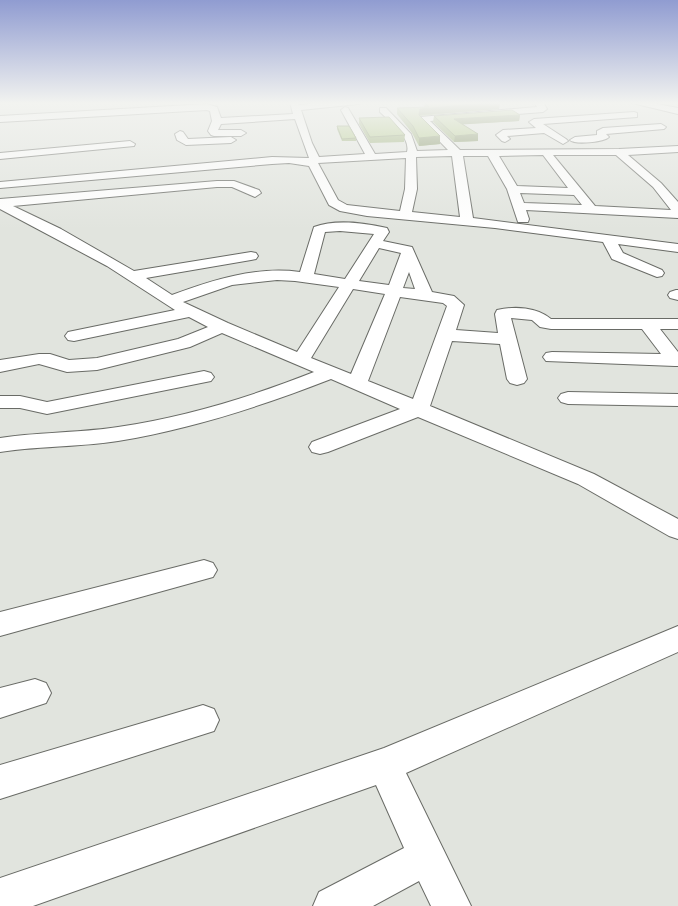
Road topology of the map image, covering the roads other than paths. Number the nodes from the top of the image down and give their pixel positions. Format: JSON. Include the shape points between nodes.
{"nodes":[{"id":1,"x":91,"y":144,"type":"edge"},
{"id":2,"x":228,"y":144,"type":"edge"},
{"id":3,"x":308,"y":144,"type":"edge"},
{"id":4,"x":366,"y":144,"type":"edge"},
{"id":5,"x":411,"y":144,"type":"edge"},
{"id":6,"x":448,"y":144,"type":"edge"},
{"id":7,"x":557,"y":144,"type":"edge"},
{"id":8,"x":646,"y":144,"type":"edge"},
{"id":9,"x":678,"y":149,"type":"edge"},
{"id":10,"x":657,"y":150,"type":"junction"},
{"id":11,"x":184,"y":152,"type":"dead end"},
{"id":12,"x":563,"y":152,"type":"junction"},
{"id":13,"x":619,"y":152,"type":"junction"},
{"id":14,"x":457,"y":153,"type":"junction"},
{"id":15,"x":492,"y":153,"type":"junction"},
{"id":16,"x":546,"y":153,"type":"junction"},
{"id":17,"x":410,"y":155,"type":"junction"},
{"id":18,"x":0,"y":156,"type":"edge"},
{"id":19,"x":372,"y":157,"type":"junction"},
{"id":20,"x":673,"y":160,"type":"dead end"},
{"id":21,"x":310,"y":161,"type":"junction"},
{"id":22,"x":111,"y":163,"type":"dead end"},
{"id":23,"x":109,"y":176,"type":"junction"},
{"id":24,"x":0,"y":185,"type":"edge"},
{"id":25,"x":513,"y":189,"type":"junction"},
{"id":26,"x":579,"y":192,"type":"junction"},
{"id":27,"x":255,"y":193,"type":"dead end"},
{"id":28,"x":0,"y":204,"type":"edge"},
{"id":29,"x":519,"y":206,"type":"junction"},
{"id":30,"x":591,"y":209,"type":"junction"},
{"id":31,"x":678,"y":210,"type":"edge"},
{"id":32,"x":678,"y":214,"type":"edge"},
{"id":33,"x":399,"y":215,"type":"junction"},
{"id":34,"x":467,"y":221,"type":"junction"},
{"id":35,"x":525,"y":228,"type":"junction"},
{"id":36,"x":379,"y":237,"type":"junction"},
{"id":37,"x":608,"y":239,"type":"junction"},
{"id":38,"x":678,"y":248,"type":"edge"},
{"id":39,"x":408,"y":253,"type":"junction"},
{"id":40,"x":251,"y":256,"type":"dead end"},
{"id":41,"x":657,"y":272,"type":"dead end"},
{"id":42,"x":131,"y":276,"type":"junction"},
{"id":43,"x":306,"y":277,"type":"junction"},
{"id":44,"x":349,"y":285,"type":"junction"},
{"id":45,"x":393,"y":292,"type":"junction"},
{"id":46,"x":426,"y":296,"type":"junction"},
{"id":47,"x":170,"y":301,"type":"junction"},
{"id":48,"x":191,"y":312,"type":"junction"},
{"id":49,"x":647,"y":324,"type":"junction"},
{"id":50,"x":678,"y":324,"type":"edge"},
{"id":51,"x":222,"y":327,"type":"junction"},
{"id":52,"x":446,"y":335,"type":"junction"},
{"id":53,"x":74,"y":336,"type":"dead end"},
{"id":54,"x":508,"y":339,"type":"junction"},
{"id":55,"x":552,"y":357,"type":"dead end"},
{"id":56,"x":300,"y":360,"type":"junction"},
{"id":57,"x":677,"y":360,"type":"edge"},
{"id":58,"x":0,"y":366,"type":"edge"},
{"id":59,"x":330,"y":373,"type":"junction"},
{"id":60,"x":204,"y":377,"type":"dead end"},
{"id":61,"x":518,"y":378,"type":"dead end"},
{"id":62,"x":357,"y":383,"type":"junction"},
{"id":63,"x":568,"y":398,"type":"dead end"},
{"id":64,"x":678,"y":400,"type":"edge"},
{"id":65,"x":0,"y":402,"type":"edge"},
{"id":66,"x":420,"y":408,"type":"junction"},
{"id":67,"x":0,"y":445,"type":"edge"},
{"id":68,"x":320,"y":447,"type":"dead end"},
{"id":69,"x":678,"y":530,"type":"edge"},
{"id":70,"x":204,"y":570,"type":"dead end"},
{"id":71,"x":0,"y":624,"type":"edge"},
{"id":72,"x":678,"y":639,"type":"edge"},
{"id":73,"x":34,"y":693,"type":"dead end"},
{"id":74,"x":0,"y":703,"type":"edge"},
{"id":75,"x":203,"y":720,"type":"dead end"},
{"id":76,"x":384,"y":765,"type":"junction"},
{"id":77,"x":0,"y":782,"type":"edge"},
{"id":78,"x":427,"y":857,"type":"junction"},
{"id":79,"x":0,"y":898,"type":"edge"},
{"id":80,"x":333,"y":906,"type":"edge"},
{"id":81,"x":451,"y":906,"type":"edge"}],
"edges":[{"from":1,"to":18,"type":"street"},
{"from":2,"to":11,"type":"street"},
{"from":3,"to":21,"type":"street"},
{"from":4,"to":19,"type":"street"},
{"from":5,"to":17,"type":"street","via":[[413,149]]},
{"from":6,"to":14,"type":"street"},
{"from":7,"to":12,"type":"street"},
{"from":8,"to":10,"type":"street"},
{"from":9,"to":10,"type":"street"},
{"from":10,"to":13,"type":"street"},
{"from":10,"to":20,"type":"street"},
{"from":12,"to":13,"type":"street"},
{"from":12,"to":16,"type":"street"},
{"from":13,"to":31,"type":"street","via":[[657,185]]},
{"from":14,"to":15,"type":"street"},
{"from":14,"to":17,"type":"street"},
{"from":14,"to":34,"type":"street"},
{"from":15,"to":16,"type":"street"},
{"from":15,"to":25,"type":"street"},
{"from":16,"to":26,"type":"street"},
{"from":17,"to":19,"type":"street"},
{"from":17,"to":33,"type":"street","via":[[411,189]]},
{"from":19,"to":21,"type":"street"},
{"from":21,"to":23,"type":"street","via":[[247,159]]},
{"from":21,"to":33,"type":"street","via":[[333,202],[344,208]]},
{"from":22,"to":23,"type":"street"},
{"from":23,"to":24,"type":"street"},
{"from":25,"to":26,"type":"street"},
{"from":25,"to":29,"type":"street"},
{"from":26,"to":30,"type":"street"},
{"from":27,"to":28,"type":"street","via":[[234,184],[217,184]]},
{"from":28,"to":42,"type":"street","via":[[56,232]]},
{"from":29,"to":30,"type":"street"},
{"from":29,"to":35,"type":"street"},
{"from":30,"to":32,"type":"street"},
{"from":33,"to":34,"type":"street"},
{"from":33,"to":36,"type":"street"},
{"from":34,"to":35,"type":"street"},
{"from":35,"to":37,"type":"street"},
{"from":36,"to":39,"type":"street","via":[[407,250]]},
{"from":36,"to":43,"type":"street","via":[[336,227],[322,228],[319,230]]},
{"from":36,"to":44,"type":"street"},
{"from":37,"to":38,"type":"street"},
{"from":37,"to":41,"type":"street","via":[[617,256]]},
{"from":39,"to":45,"type":"street"},
{"from":39,"to":46,"type":"street"},
{"from":40,"to":42,"type":"street"},
{"from":42,"to":47,"type":"street"},
{"from":43,"to":44,"type":"street"},
{"from":43,"to":47,"type":"street","via":[[275,274],[227,280]]},
{"from":44,"to":45,"type":"street"},
{"from":44,"to":56,"type":"street"},
{"from":45,"to":46,"type":"street"},
{"from":45,"to":62,"type":"street"},
{"from":46,"to":52,"type":"street","via":[[448,300],[456,305]]},
{"from":47,"to":48,"type":"street"},
{"from":48,"to":51,"type":"street"},
{"from":48,"to":53,"type":"street"},
{"from":49,"to":50,"type":"street"},
{"from":49,"to":54,"type":"street","via":[[550,324],[537,314],[508,313],[504,314],[503,318]]},
{"from":49,"to":57,"type":"street"},
{"from":51,"to":56,"type":"street"},
{"from":51,"to":58,"type":"street","via":[[184,343],[97,364],[67,366],[39,359]]},
{"from":52,"to":54,"type":"street"},
{"from":52,"to":66,"type":"street"},
{"from":54,"to":61,"type":"street"},
{"from":55,"to":57,"type":"street"},
{"from":56,"to":59,"type":"street"},
{"from":59,"to":62,"type":"street"},
{"from":59,"to":67,"type":"street","via":[[263,398],[158,426],[116,434],[51,438]]},
{"from":60,"to":65,"type":"street","via":[[47,408],[15,400]]},
{"from":62,"to":66,"type":"street"},
{"from":63,"to":64,"type":"street"},
{"from":66,"to":68,"type":"street"},
{"from":66,"to":69,"type":"street","via":[[586,479]]},
{"from":70,"to":71,"type":"street"},
{"from":72,"to":76,"type":"street"},
{"from":73,"to":74,"type":"street"},
{"from":75,"to":77,"type":"street"},
{"from":76,"to":78,"type":"street"},
{"from":76,"to":79,"type":"street"},
{"from":78,"to":80,"type":"street"},
{"from":78,"to":81,"type":"street"}]}
